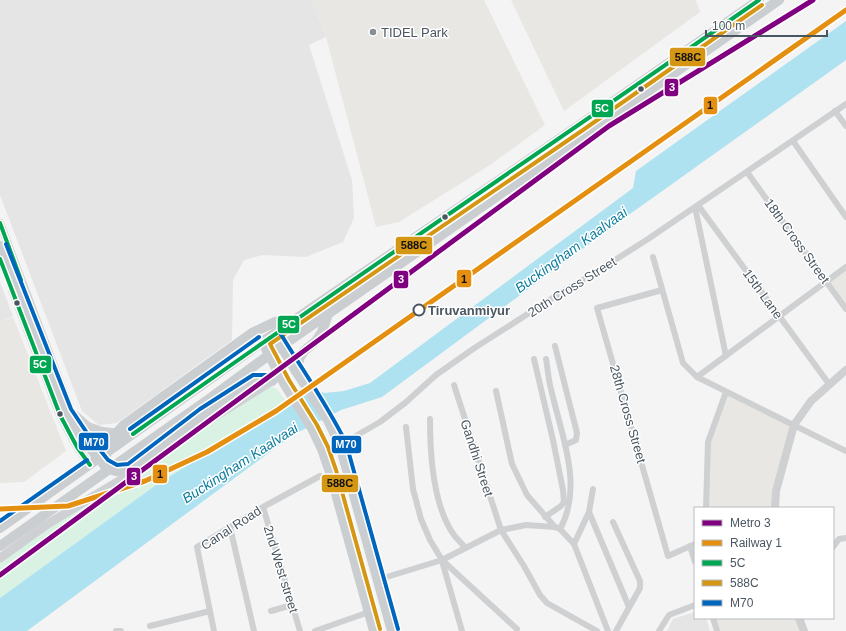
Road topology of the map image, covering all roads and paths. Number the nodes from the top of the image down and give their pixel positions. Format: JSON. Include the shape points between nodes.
{"nodes":[{"id":1,"x":759,"y":0,"type":"edge"},
{"id":2,"x":779,"y":0,"type":"edge"},
{"id":3,"x":846,"y":104,"type":"edge"},
{"id":4,"x":835,"y":111,"type":"junction"},
{"id":5,"x":846,"y":126,"type":"edge"},
{"id":6,"x":793,"y":141,"type":"junction"},
{"id":7,"x":747,"y":172,"type":"junction"},
{"id":8,"x":697,"y":206,"type":"junction"},
{"id":9,"x":846,"y":217,"type":"edge"},
{"id":10,"x":0,"y":223,"type":"edge"},
{"id":11,"x":0,"y":246,"type":"edge"},
{"id":12,"x":652,"y":257,"type":"dead end"},
{"id":13,"x":0,"y":259,"type":"edge"},
{"id":14,"x":846,"y":267,"type":"edge"},
{"id":15,"x":826,"y":281,"type":"junction"},
{"id":16,"x":662,"y":290,"type":"junction"},
{"id":17,"x":846,"y":309,"type":"edge"},
{"id":18,"x":328,"y":314,"type":"junction"},
{"id":19,"x":779,"y":316,"type":"junction"},
{"id":20,"x":294,"y":320,"type":"junction"},
{"id":21,"x":274,"y":334,"type":"junction"},
{"id":22,"x":262,"y":342,"type":"junction"},
{"id":23,"x":282,"y":346,"type":"junction"},
{"id":24,"x":555,"y":346,"type":"dead end"},
{"id":25,"x":269,"y":354,"type":"junction"},
{"id":26,"x":726,"y":356,"type":"junction"},
{"id":27,"x":534,"y":359,"type":"dead end"},
{"id":28,"x":546,"y":359,"type":"dead end"},
{"id":29,"x":259,"y":362,"type":"junction"},
{"id":30,"x":846,"y":370,"type":"edge"},
{"id":31,"x":296,"y":371,"type":"junction"},
{"id":32,"x":697,"y":377,"type":"junction"},
{"id":33,"x":277,"y":378,"type":"junction"},
{"id":34,"x":256,"y":380,"type":"junction"},
{"id":35,"x":829,"y":384,"type":"junction"},
{"id":36,"x":454,"y":386,"type":"dead end"},
{"id":37,"x":496,"y":391,"type":"dead end"},
{"id":38,"x":726,"y":392,"type":"junction"},
{"id":39,"x":430,"y":419,"type":"dead end"},
{"id":40,"x":794,"y":425,"type":"junction"},
{"id":41,"x":406,"y":427,"type":"dead end"},
{"id":42,"x":102,"y":431,"type":"junction"},
{"id":43,"x":133,"y":434,"type":"junction"},
{"id":44,"x":340,"y":445,"type":"junction"},
{"id":45,"x":565,"y":445,"type":"junction"},
{"id":46,"x":77,"y":447,"type":"junction"},
{"id":47,"x":846,"y":451,"type":"edge"},
{"id":48,"x":90,"y":464,"type":"junction"},
{"id":49,"x":104,"y":465,"type":"junction"},
{"id":50,"x":320,"y":476,"type":"dead end"},
{"id":51,"x":593,"y":489,"type":"dead end"},
{"id":52,"x":263,"y":507,"type":"junction"},
{"id":53,"x":706,"y":507,"type":"edge"},
{"id":54,"x":775,"y":507,"type":"edge"},
{"id":55,"x":589,"y":512,"type":"junction"},
{"id":56,"x":545,"y":516,"type":"junction"},
{"id":57,"x":613,"y":522,"type":"dead end"},
{"id":58,"x":230,"y":527,"type":"junction"},
{"id":59,"x":0,"y":528,"type":"edge"},
{"id":60,"x":557,"y":528,"type":"junction"},
{"id":61,"x":501,"y":530,"type":"junction"},
{"id":62,"x":846,"y":538,"type":"edge"},
{"id":63,"x":574,"y":544,"type":"junction"},
{"id":64,"x":693,"y":545,"type":"edge"},
{"id":65,"x":0,"y":546,"type":"edge"},
{"id":66,"x":834,"y":546,"type":"edge"},
{"id":67,"x":466,"y":548,"type":"junction"},
{"id":68,"x":0,"y":558,"type":"edge"},
{"id":69,"x":442,"y":560,"type":"junction"},
{"id":70,"x":377,"y":580,"type":"junction"},
{"id":71,"x":694,"y":604,"type":"edge"},
{"id":72,"x":292,"y":605,"type":"junction"},
{"id":73,"x":629,"y":607,"type":"junction"},
{"id":74,"x":210,"y":611,"type":"junction"},
{"id":75,"x":271,"y":611,"type":"dead end"},
{"id":76,"x":369,"y":612,"type":"junction"},
{"id":77,"x":713,"y":619,"type":"edge"},
{"id":78,"x":799,"y":619,"type":"edge"},
{"id":79,"x":150,"y":626,"type":"dead end"},
{"id":80,"x":517,"y":629,"type":"dead end"},
{"id":81,"x":116,"y":631,"type":"edge"},
{"id":82,"x":121,"y":631,"type":"edge"},
{"id":83,"x":214,"y":631,"type":"edge"},
{"id":84,"x":254,"y":631,"type":"edge"},
{"id":85,"x":300,"y":631,"type":"edge"},
{"id":86,"x":315,"y":631,"type":"edge"},
{"id":87,"x":374,"y":631,"type":"edge"},
{"id":88,"x":392,"y":631,"type":"edge"},
{"id":89,"x":462,"y":631,"type":"edge"},
{"id":90,"x":597,"y":631,"type":"edge"},
{"id":91,"x":608,"y":631,"type":"edge"},
{"id":92,"x":616,"y":631,"type":"edge"},
{"id":93,"x":659,"y":631,"type":"edge"},
{"id":94,"x":717,"y":631,"type":"edge"},
{"id":95,"x":804,"y":631,"type":"edge"}],
"edges":[{"from":1,"to":20,"type":"main road"},
{"from":2,"to":18,"type":"main road"},
{"from":3,"to":4,"type":"street","name":"20th Cross Street"},
{"from":4,"to":5,"type":"street"},
{"from":4,"to":6,"type":"street","name":"20th Cross Street"},
{"from":6,"to":7,"type":"street","name":"20th Cross Street"},
{"from":6,"to":9,"type":"street"},
{"from":7,"to":8,"type":"street","name":"20th Cross Street"},
{"from":7,"to":15,"type":"street","name":"18th Cross Street"},
{"from":8,"to":19,"type":"street","name":"15th Lane"},
{"from":8,"to":26,"type":"street"},
{"from":8,"to":44,"type":"street","name":"20th Cross Street","via":[[473,349],[436,375],[380,422]]},
{"from":10,"to":42,"type":"street","via":[[71,411],[88,426]]},
{"from":11,"to":49,"type":"main road","bridge":true,"via":[[66,412]]},
{"from":12,"to":16,"type":"street"},
{"from":13,"to":46,"type":"street","via":[[60,415]]},
{"from":14,"to":15,"type":"street"},
{"from":15,"to":17,"type":"street","name":"18th Cross Street"},
{"from":15,"to":19,"type":"street"},
{"from":16,"to":32,"type":"street","via":[[683,363]]},
{"from":16,"to":64,"type":"street","name":"28th Cross Street","via":[[597,308],[668,556]]},
{"from":18,"to":23,"type":"main road"},
{"from":18,"to":31,"type":"main road","via":[[322,332],[300,356]]},
{"from":19,"to":26,"type":"street"},
{"from":19,"to":35,"type":"street","name":"15th Lane"},
{"from":20,"to":21,"type":"main road"},
{"from":20,"to":49,"type":"main road","bridge":true,"via":[[275,322],[252,333],[124,425],[109,441]]},
{"from":21,"to":22,"type":"main road"},
{"from":21,"to":23,"type":"main road"},
{"from":22,"to":25,"type":"main road"},
{"from":22,"to":43,"type":"main road"},
{"from":23,"to":25,"type":"main road"},
{"from":23,"to":31,"type":"main road"},
{"from":24,"to":45,"type":"street","via":[[576,433],[576,440]]},
{"from":25,"to":29,"type":"main road"},
{"from":25,"to":33,"type":"main road"},
{"from":26,"to":32,"type":"street"},
{"from":27,"to":56,"type":"street","via":[[564,502]]},
{"from":28,"to":45,"type":"street","via":[[550,387]]},
{"from":29,"to":34,"type":"main road"},
{"from":29,"to":65,"type":"main road","via":[[209,400]]},
{"from":30,"to":35,"type":"street"},
{"from":31,"to":44,"type":"main road","via":[[328,420]]},
{"from":32,"to":38,"type":"street"},
{"from":33,"to":34,"type":"main road"},
{"from":33,"to":68,"type":"main road","via":[[132,473],[46,525]]},
{"from":33,"to":76,"type":"main road","via":[[296,402],[322,449]]},
{"from":34,"to":49,"type":"main road","bridge":true,"via":[[204,414],[131,469],[116,471]]},
{"from":35,"to":40,"type":"street","via":[[811,401]]},
{"from":36,"to":61,"type":"street","name":"Gandhi Street"},
{"from":37,"to":56,"type":"street","via":[[512,464],[527,495]]},
{"from":38,"to":40,"type":"street"},
{"from":38,"to":53,"type":"street","via":[[708,442]]},
{"from":39,"to":67,"type":"street","via":[[434,480],[438,499],[445,519]]},
{"from":40,"to":47,"type":"street"},
{"from":40,"to":54,"type":"street","via":[[776,491]]},
{"from":41,"to":69,"type":"street","via":[[418,510],[430,540]]},
{"from":42,"to":43,"type":"street"},
{"from":42,"to":46,"type":"street"},
{"from":43,"to":48,"type":"main road"},
{"from":44,"to":70,"type":"main road"},
{"from":45,"to":60,"type":"street","via":[[571,483],[570,499],[566,517]]},
{"from":46,"to":48,"type":"street"},
{"from":48,"to":59,"type":"main road"},
{"from":50,"to":52,"type":"street","name":"Canal Road"},
{"from":51,"to":55,"type":"street"},
{"from":52,"to":58,"type":"street","name":"Canal Road"},
{"from":52,"to":72,"type":"street","name":"2nd West street"},
{"from":55,"to":63,"type":"street"},
{"from":55,"to":73,"type":"street"},
{"from":56,"to":60,"type":"street"},
{"from":57,"to":73,"type":"street","via":[[640,581],[640,588]]},
{"from":58,"to":74,"type":"street","name":"Canal Road","via":[[197,547]]},
{"from":58,"to":84,"type":"street"},
{"from":60,"to":61,"type":"street","via":[[526,525]]},
{"from":60,"to":63,"type":"street"},
{"from":61,"to":67,"type":"street"},
{"from":61,"to":90,"type":"street","name":"Gandhi Street","via":[[543,599]]},
{"from":62,"to":66,"type":"street","via":[[839,539]]},
{"from":63,"to":91,"type":"street"},
{"from":67,"to":69,"type":"street"},
{"from":69,"to":70,"type":"street"},
{"from":69,"to":80,"type":"street"},
{"from":69,"to":89,"type":"street"},
{"from":70,"to":88,"type":"main road"},
{"from":71,"to":93,"type":"street","via":[[669,615]]},
{"from":72,"to":75,"type":"street"},
{"from":72,"to":85,"type":"street","name":"2nd West street"},
{"from":73,"to":92,"type":"street"},
{"from":74,"to":79,"type":"street"},
{"from":74,"to":83,"type":"street","name":"Canal Road"},
{"from":76,"to":86,"type":"street"},
{"from":76,"to":87,"type":"main road"},
{"from":77,"to":94,"type":"street"},
{"from":78,"to":95,"type":"street"},
{"from":81,"to":82,"type":"street"}]}
